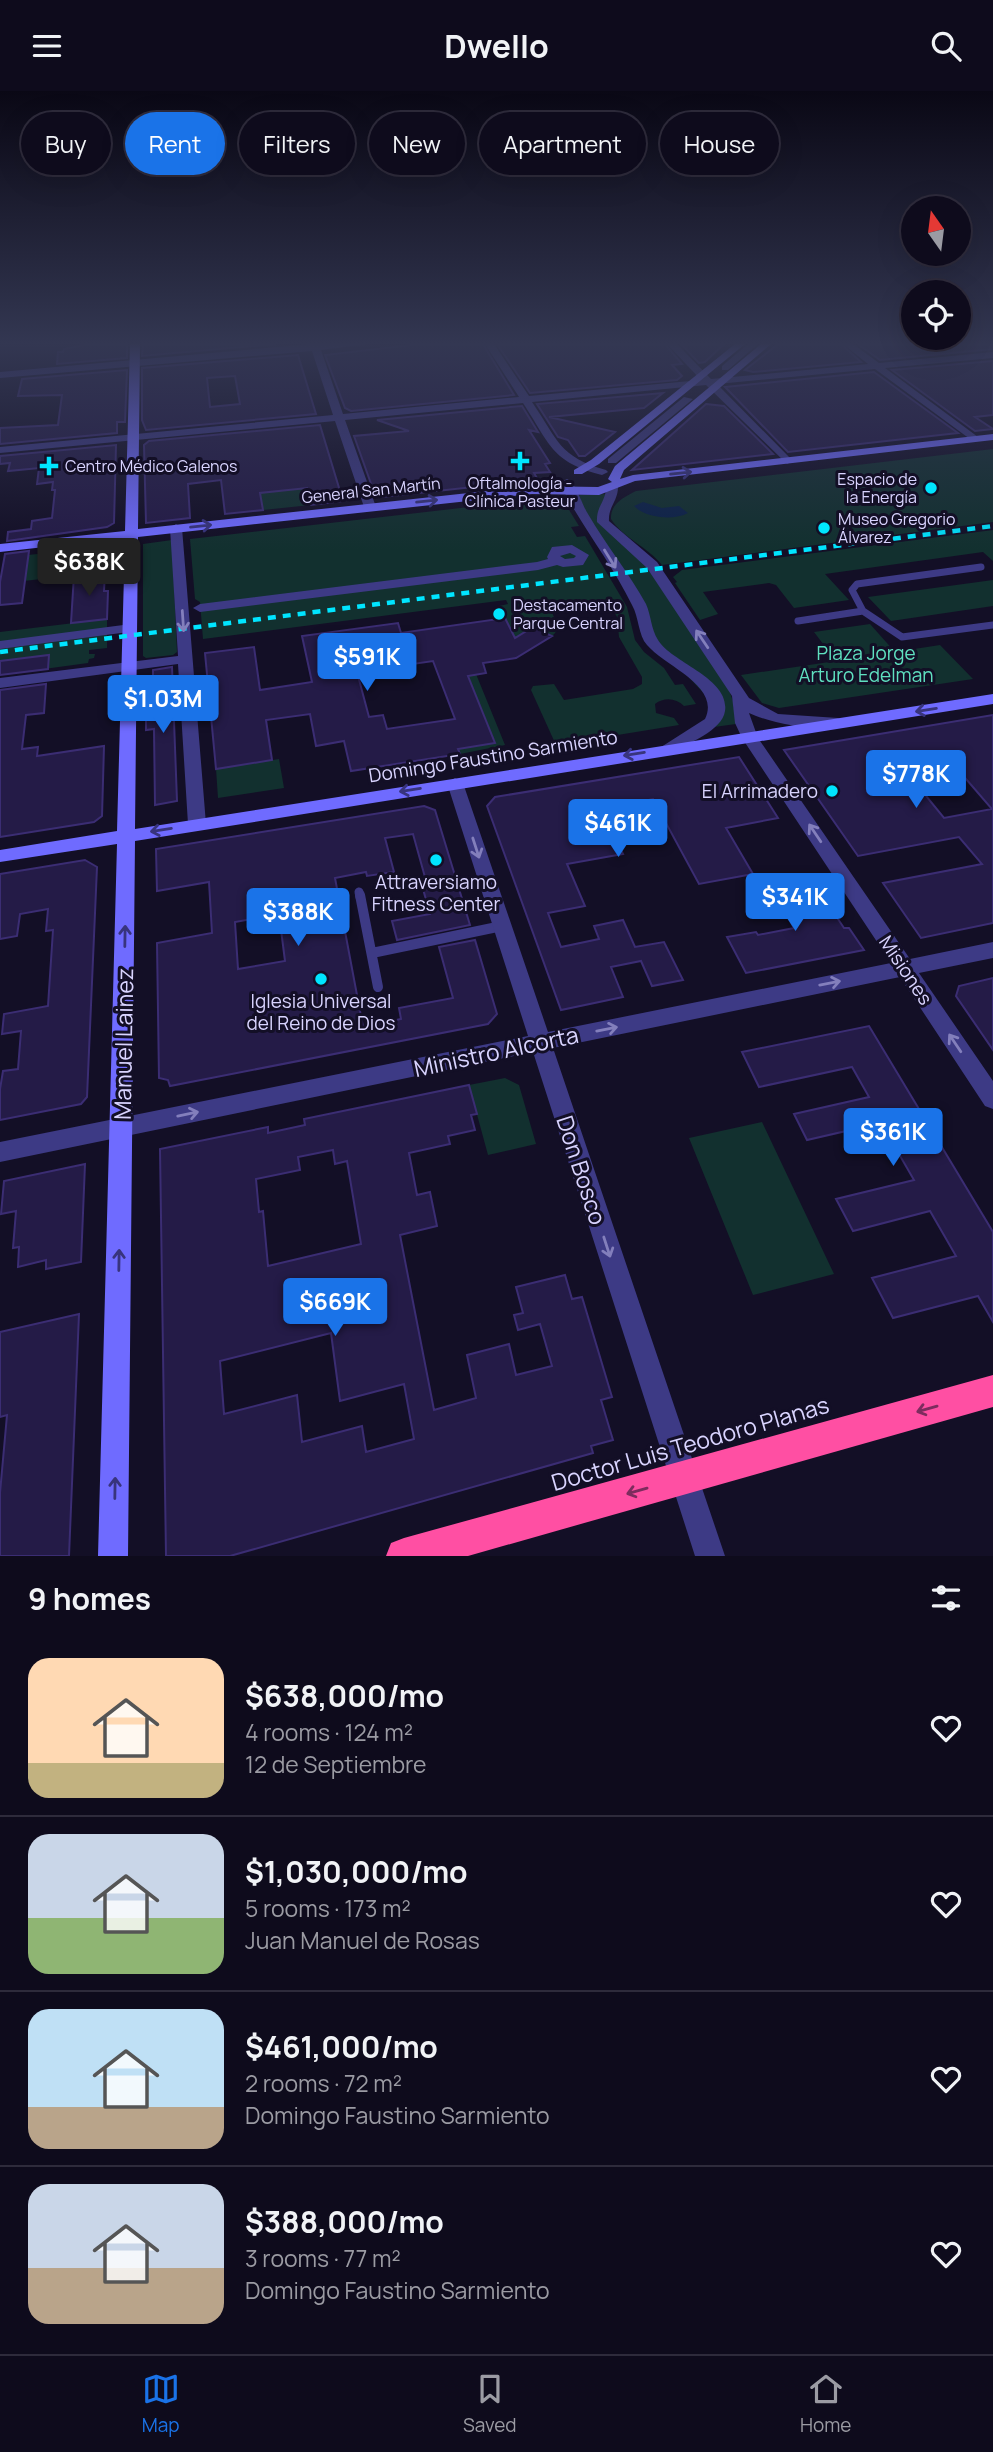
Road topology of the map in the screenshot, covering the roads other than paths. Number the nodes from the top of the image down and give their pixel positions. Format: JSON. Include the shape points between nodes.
{"nodes":[{"id":1,"x":134,"y":412,"type":"edge"},
{"id":2,"x":337,"y":412,"type":"edge"},
{"id":3,"x":398,"y":412,"type":"edge"},
{"id":4,"x":534,"y":412,"type":"edge"},
{"id":5,"x":667,"y":412,"type":"edge"},
{"id":6,"x":672,"y":412,"type":"edge"},
{"id":7,"x":741,"y":412,"type":"edge"},
{"id":8,"x":938,"y":412,"type":"edge"},
{"id":9,"x":339,"y":418,"type":"junction"},
{"id":10,"x":134,"y":437,"type":"junction"},
{"id":11,"x":993,"y":437,"type":"edge"},
{"id":12,"x":974,"y":439,"type":"junction"},
{"id":13,"x":0,"y":450,"type":"edge"},
{"id":14,"x":599,"y":459,"type":"junction"},
{"id":15,"x":787,"y":461,"type":"junction"},
{"id":16,"x":618,"y":462,"type":"junction"},
{"id":17,"x":581,"y":470,"type":"junction"},
{"id":18,"x":613,"y":484,"type":"junction"},
{"id":19,"x":574,"y":490,"type":"junction"},
{"id":20,"x":369,"y":507,"type":"junction"},
{"id":21,"x":176,"y":528,"type":"junction"},
{"id":22,"x":133,"y":533,"type":"junction"},
{"id":23,"x":0,"y":548,"type":"edge"},
{"id":24,"x":556,"y":561,"type":"dead end"},
{"id":25,"x":981,"y":567,"type":"dead end"},
{"id":26,"x":200,"y":608,"type":"dead end"},
{"id":27,"x":863,"y":611,"type":"junction"},
{"id":28,"x":798,"y":621,"type":"dead end"},
{"id":29,"x":993,"y":625,"type":"edge"},
{"id":30,"x":131,"y":628,"type":"junction"},
{"id":31,"x":0,"y":645,"type":"edge"},
{"id":32,"x":186,"y":659,"type":"junction"},
{"id":33,"x":131,"y":666,"type":"junction"},
{"id":34,"x":0,"y":683,"type":"edge"},
{"id":35,"x":739,"y":696,"type":"junction"},
{"id":36,"x":993,"y":699,"type":"edge"},
{"id":37,"x":841,"y":723,"type":"junction"},
{"id":38,"x":751,"y":738,"type":"junction"},
{"id":39,"x":666,"y":749,"type":"junction"},
{"id":40,"x":455,"y":783,"type":"junction"},
{"id":41,"x":197,"y":824,"type":"junction"},
{"id":42,"x":127,"y":835,"type":"junction"},
{"id":43,"x":0,"y":856,"type":"edge"},
{"id":44,"x":359,"y":892,"type":"dead end"},
{"id":45,"x":502,"y":926,"type":"junction"},
{"id":46,"x":993,"y":950,"type":"edge"},
{"id":47,"x":372,"y":953,"type":"junction"},
{"id":48,"x":905,"y":968,"type":"junction"},
{"id":49,"x":378,"y":987,"type":"dead end"},
{"id":50,"x":540,"y":1042,"type":"junction"},
{"id":51,"x":993,"y":1099,"type":"edge"},
{"id":52,"x":122,"y":1127,"type":"junction"},
{"id":53,"x":0,"y":1152,"type":"edge"},
{"id":54,"x":993,"y":1391,"type":"edge"},
{"id":55,"x":683,"y":1478,"type":"junction"},
{"id":56,"x":113,"y":1556,"type":"edge"},
{"id":57,"x":404,"y":1556,"type":"edge"},
{"id":58,"x":710,"y":1556,"type":"edge"}],
"edges":[{"from":1,"to":10,"type":"main road","name":"Manuel Lainez"},
{"from":2,"to":9,"type":"street"},
{"from":3,"to":9,"type":"street"},
{"from":4,"to":17,"type":"street","via":[[564,456]]},
{"from":5,"to":14,"type":"main road"},
{"from":6,"to":16,"type":"street"},
{"from":7,"to":15,"type":"street"},
{"from":8,"to":12,"type":"street"},
{"from":9,"to":10,"type":"street"},
{"from":9,"to":20,"type":"street"},
{"from":10,"to":13,"type":"street"},
{"from":10,"to":22,"type":"main road","name":"Manuel Lainez"},
{"from":11,"to":12,"type":"main road"},
{"from":12,"to":15,"type":"main road"},
{"from":14,"to":16,"type":"main road","via":[[607,466]]},
{"from":14,"to":17,"type":"main road"},
{"from":18,"to":15,"type":"main road","one_way":true},
{"from":16,"to":18,"type":"main road"},
{"from":17,"to":18,"type":"main road","via":[[602,472]]},
{"from":17,"to":19,"type":"main road","via":[[569,476]]},
{"from":18,"to":19,"type":"main road"},
{"from":35,"to":18,"type":"street","one_way":true,"via":[[652,565],[605,526],[601,511]]},
{"from":20,"to":19,"type":"main road","name":"General San Martín","one_way":true},
{"from":19,"to":39,"type":"street","one_way":true,"via":[[640,606],[653,645],[700,678],[716,699],[712,722]]},
{"from":21,"to":20,"type":"main road","name":"General San Martín","one_way":true},
{"from":21,"to":22,"type":"main road","name":"General San Martín"},
{"from":21,"to":32,"type":"street","one_way":true},
{"from":22,"to":23,"type":"main road","name":"General San Martín"},
{"from":22,"to":30,"type":"main road","name":"Manuel Lainez"},
{"from":24,"to":26,"type":"street"},
{"from":25,"to":27,"type":"lane","via":[[857,584],[852,590]]},
{"from":27,"to":28,"type":"lane"},
{"from":27,"to":29,"type":"lane","via":[[902,637]]},
{"from":30,"to":31,"type":"street"},
{"from":30,"to":33,"type":"main road","name":"Manuel Lainez"},
{"from":32,"to":33,"type":"street"},
{"from":32,"to":41,"type":"street"},
{"from":33,"to":34,"type":"street"},
{"from":33,"to":42,"type":"main road","name":"Manuel Lainez"},
{"from":35,"to":37,"type":"street","via":[[752,709],[771,717]]},
{"from":35,"to":38,"type":"street","name":"Misiones"},
{"from":36,"to":37,"type":"main road","name":"Domingo Faustino Sarmiento","one_way":true},
{"from":37,"to":38,"type":"main road","name":"Domingo Faustino Sarmiento"},
{"from":38,"to":39,"type":"main road","name":"Domingo Faustino Sarmiento"},
{"from":48,"to":38,"type":"street","name":"Misiones","one_way":true},
{"from":39,"to":40,"type":"main road","name":"Domingo Faustino Sarmiento","one_way":true},
{"from":40,"to":41,"type":"main road","name":"Domingo Faustino Sarmiento","one_way":true},
{"from":40,"to":45,"type":"street","name":"Don Bosco","one_way":true},
{"from":41,"to":42,"type":"main road","name":"Domingo Faustino Sarmiento","one_way":true},
{"from":42,"to":43,"type":"main road","name":"Domingo Faustino Sarmiento"},
{"from":52,"to":42,"type":"main road","name":"Manuel Lainez","one_way":true},
{"from":44,"to":47,"type":"lane"},
{"from":45,"to":47,"type":"lane"},
{"from":45,"to":50,"type":"street","name":"Don Bosco"},
{"from":46,"to":48,"type":"street","name":"Ministro Alcorta"},
{"from":47,"to":49,"type":"lane"},
{"from":50,"to":48,"type":"street","name":"Ministro Alcorta","one_way":true},
{"from":51,"to":48,"type":"street","name":"Misiones","one_way":true},
{"from":52,"to":50,"type":"street","name":"Ministro Alcorta","one_way":true},
{"from":50,"to":55,"type":"street","name":"Don Bosco","one_way":true},
{"from":52,"to":53,"type":"street","name":"Ministro Alcorta"},
{"from":56,"to":52,"type":"main road","name":"Manuel Lainez","one_way":true},
{"from":54,"to":55,"type":"highway","name":"Doctor Luis Teodoro Planas","one_way":true},
{"from":55,"to":57,"type":"highway","name":"Doctor Luis Teodoro Planas","one_way":true},
{"from":55,"to":58,"type":"street","name":"Don Bosco"}]}
